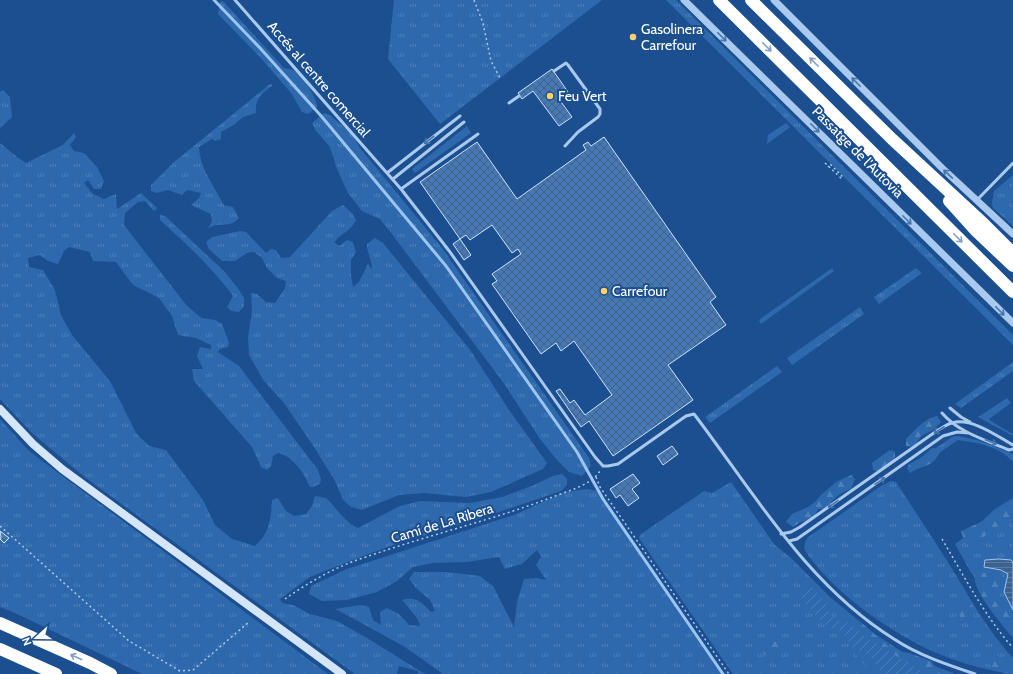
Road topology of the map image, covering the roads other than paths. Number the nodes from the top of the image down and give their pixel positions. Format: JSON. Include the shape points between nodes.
{"nodes":[{"id":1,"x":235,"y":0,"type":"edge"},
{"id":2,"x":684,"y":0,"type":"edge"},
{"id":3,"x":719,"y":0,"type":"edge"},
{"id":4,"x":752,"y":0,"type":"edge"},
{"id":5,"x":774,"y":0,"type":"edge"},
{"id":6,"x":554,"y":71,"type":"dead end"},
{"id":7,"x":519,"y":96,"type":"dead end"},
{"id":8,"x":509,"y":103,"type":"dead end"},
{"id":9,"x":460,"y":116,"type":"dead end"},
{"id":10,"x":464,"y":122,"type":"dead end"},
{"id":11,"x":478,"y":134,"type":"dead end"},
{"id":12,"x":892,"y":139,"type":"junction"},
{"id":13,"x":565,"y":146,"type":"dead end"},
{"id":14,"x":1013,"y":163,"type":"edge"},
{"id":15,"x":387,"y":173,"type":"junction"},
{"id":16,"x":393,"y":179,"type":"junction"},
{"id":17,"x":401,"y":189,"type":"junction"},
{"id":18,"x":977,"y":200,"type":"junction"},
{"id":19,"x":1013,"y":234,"type":"edge"},
{"id":20,"x":1013,"y":253,"type":"edge"},
{"id":21,"x":1013,"y":266,"type":"edge"},
{"id":22,"x":1013,"y":292,"type":"edge"},
{"id":23,"x":1013,"y":323,"type":"edge"},
{"id":24,"x":0,"y":408,"type":"edge"},
{"id":25,"x":950,"y":408,"type":"dead end"},
{"id":26,"x":942,"y":414,"type":"dead end"},
{"id":27,"x":952,"y":423,"type":"junction"},
{"id":28,"x":977,"y":426,"type":"junction"},
{"id":29,"x":969,"y":433,"type":"junction"},
{"id":30,"x":1013,"y":445,"type":"edge"},
{"id":31,"x":1013,"y":449,"type":"edge"},
{"id":32,"x":781,"y":534,"type":"junction"},
{"id":33,"x":789,"y":541,"type":"junction"},
{"id":34,"x":0,"y":623,"type":"edge"},
{"id":35,"x":0,"y":649,"type":"edge"},
{"id":36,"x":56,"y":674,"type":"edge"},
{"id":37,"x":111,"y":674,"type":"edge"},
{"id":38,"x":342,"y":674,"type":"edge"},
{"id":39,"x":975,"y":674,"type":"edge"}],
"edges":[{"from":1,"to":15,"type":"lane","name":"Accés al centre comercial"},
{"from":2,"to":23,"type":"street","name":"Passatge de l'Autovia","one_way":true},
{"from":3,"to":22,"type":"highway","one_way":true},
{"from":12,"to":4,"type":"highway","one_way":true},
{"from":18,"to":5,"type":"street","one_way":true},
{"from":6,"to":13,"type":"lane","via":[[562,65],[568,65],[600,109],[598,117]]},
{"from":7,"to":8,"type":"lane"},
{"from":9,"to":15,"type":"lane","one_way":true},
{"from":10,"to":16,"type":"lane"},
{"from":11,"to":17,"type":"lane"},
{"from":12,"to":20,"type":"highway"},
{"from":12,"to":21,"type":"highway","via":[[976,231]]},
{"from":14,"to":18,"type":"lane"},
{"from":15,"to":16,"type":"lane","name":"Accés al centre comercial"},
{"from":16,"to":17,"type":"lane","name":"Accés al centre comercial"},
{"from":17,"to":32,"type":"lane","name":"Accés al centre comercial","via":[[450,252],[603,466],[618,464],[686,416],[694,414]]},
{"from":18,"to":19,"type":"street"},
{"from":24,"to":38,"type":"main road","via":[[62,469]]},
{"from":25,"to":28,"type":"lane"},
{"from":26,"to":27,"type":"lane"},
{"from":27,"to":28,"type":"lane","via":[[964,421]]},
{"from":27,"to":29,"type":"lane"},
{"from":27,"to":32,"type":"lane","one_way":true,"via":[[938,430],[800,527]]},
{"from":28,"to":30,"type":"lane"},
{"from":29,"to":31,"type":"lane","one_way":true,"via":[[1009,450]]},
{"from":33,"to":29,"type":"lane","one_way":true,"via":[[797,539],[943,436],[957,432]]},
{"from":32,"to":33,"type":"lane"},
{"from":33,"to":39,"type":"lane","via":[[843,601],[895,640]]},
{"from":37,"to":34,"type":"highway","one_way":true},
{"from":35,"to":36,"type":"highway"}]}
